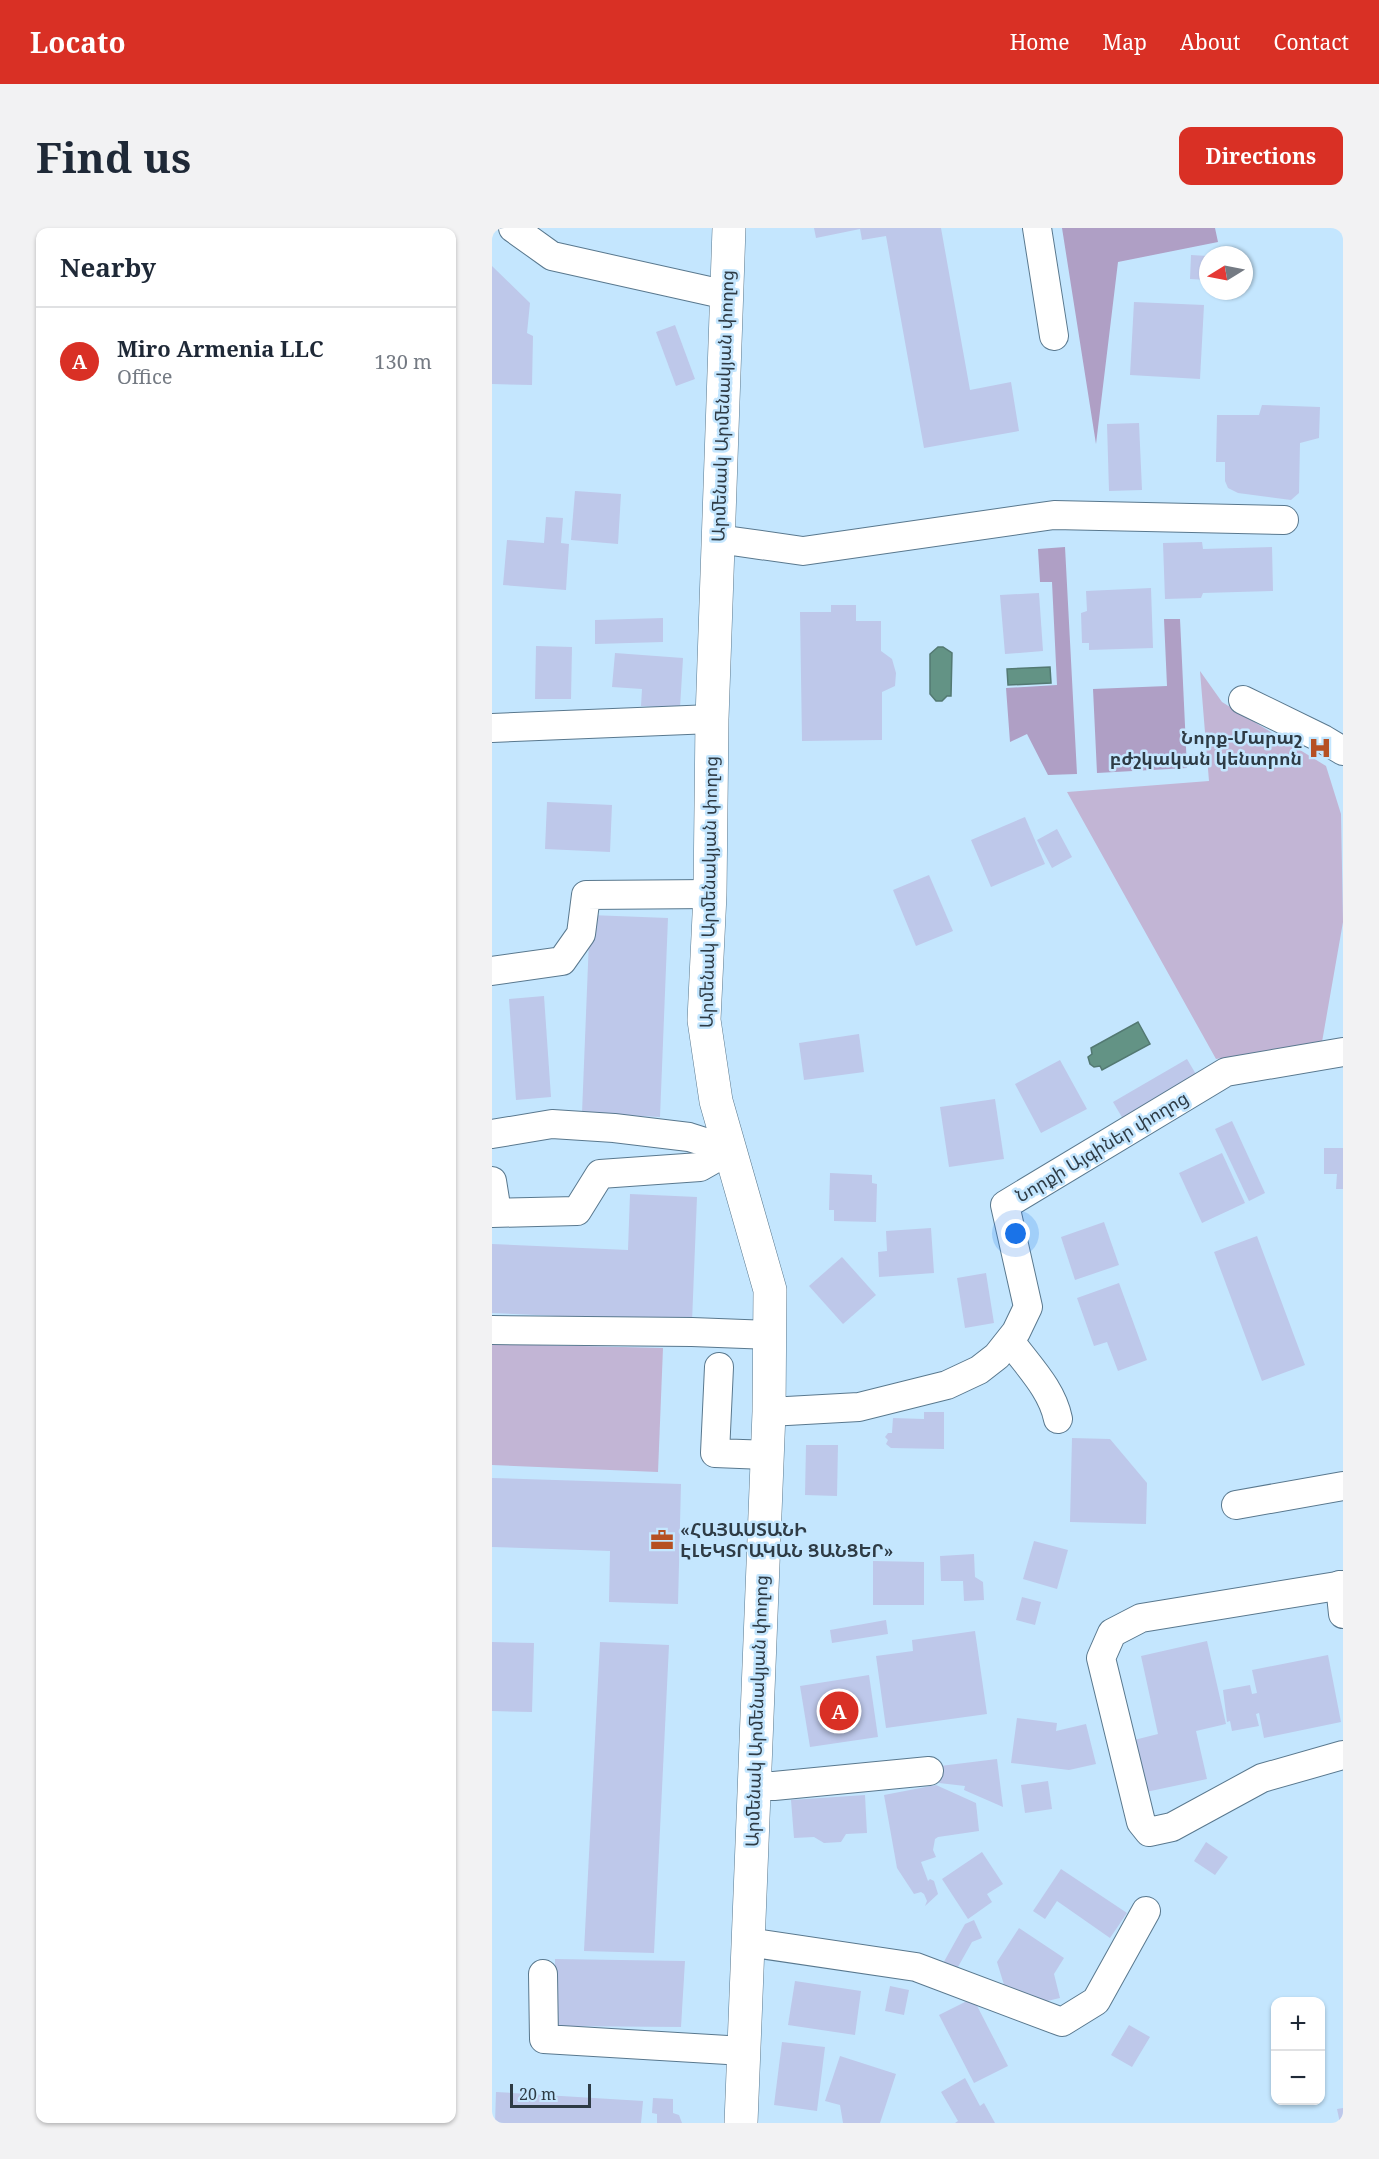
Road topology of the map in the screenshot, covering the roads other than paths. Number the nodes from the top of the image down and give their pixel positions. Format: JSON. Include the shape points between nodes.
{"nodes":[{"id":1,"x":513,"y":228,"type":"edge"},
{"id":2,"x":729,"y":228,"type":"edge"},
{"id":3,"x":1037,"y":228,"type":"edge"},
{"id":4,"x":727,"y":295,"type":"junction"},
{"id":5,"x":1054,"y":336,"type":"dead end"},
{"id":6,"x":1284,"y":520,"type":"dead end"},
{"id":7,"x":718,"y":539,"type":"junction"},
{"id":8,"x":1242,"y":700,"type":"dead end"},
{"id":9,"x":712,"y":719,"type":"junction"},
{"id":10,"x":492,"y":728,"type":"edge"},
{"id":11,"x":1343,"y":751,"type":"edge"},
{"id":12,"x":710,"y":894,"type":"junction"},
{"id":13,"x":492,"y":971,"type":"edge"},
{"id":14,"x":1343,"y":1052,"type":"edge"},
{"id":15,"x":492,"y":1134,"type":"edge"},
{"id":16,"x":730,"y":1150,"type":"junction"},
{"id":17,"x":492,"y":1181,"type":"edge"},
{"id":18,"x":494,"y":1213,"type":"edge"},
{"id":19,"x":492,"y":1330,"type":"edge"},
{"id":20,"x":770,"y":1335,"type":"junction"},
{"id":21,"x":1010,"y":1341,"type":"junction"},
{"id":22,"x":719,"y":1367,"type":"dead end"},
{"id":23,"x":769,"y":1412,"type":"junction"},
{"id":24,"x":1058,"y":1419,"type":"dead end"},
{"id":25,"x":767,"y":1455,"type":"junction"},
{"id":26,"x":1343,"y":1486,"type":"edge"},
{"id":27,"x":1236,"y":1504,"type":"dead end"},
{"id":28,"x":1341,"y":1585,"type":"edge"},
{"id":29,"x":1343,"y":1614,"type":"edge"},
{"id":30,"x":1343,"y":1755,"type":"edge"},
{"id":31,"x":929,"y":1771,"type":"dead end"},
{"id":32,"x":754,"y":1786,"type":"junction"},
{"id":33,"x":1146,"y":1911,"type":"dead end"},
{"id":34,"x":747,"y":1942,"type":"junction"},
{"id":35,"x":543,"y":1974,"type":"dead end"},
{"id":36,"x":744,"y":2051,"type":"junction"},
{"id":37,"x":741,"y":2123,"type":"edge"}],
"edges":[{"from":1,"to":4,"type":"street","via":[[552,256]]},
{"from":2,"to":4,"type":"main road","name":"Արմենակ Արմենակյան փողոց"},
{"from":3,"to":5,"type":"street"},
{"from":4,"to":7,"type":"main road","name":"Արմենակ Արմենակյան փողոց"},
{"from":6,"to":7,"type":"street","via":[[1054,515],[803,551]]},
{"from":7,"to":9,"type":"main road","name":"Արմենակ Արմենակյան փողոց"},
{"from":8,"to":11,"type":"street"},
{"from":9,"to":10,"type":"street"},
{"from":9,"to":12,"type":"main road","name":"Արմենակ Արմենակյան փողոց"},
{"from":12,"to":13,"type":"street","via":[[586,895],[581,934],[562,961]]},
{"from":12,"to":16,"type":"main road","name":"Արմենակ Արմենակյան փողոց","via":[[704,1020],[716,1101]]},
{"from":14,"to":21,"type":"street","name":"Նորքի Այգիներ փողոց","via":[[1226,1072],[1005,1205],[1028,1307]]},
{"from":15,"to":16,"type":"street","via":[[552,1124],[614,1128],[689,1137]]},
{"from":16,"to":18,"type":"street","via":[[700,1167],[600,1173],[577,1211]]},
{"from":16,"to":20,"type":"main road","name":"Արմենակ Արմենակյան փողոց","via":[[771,1290]]},
{"from":17,"to":18,"type":"street"},
{"from":19,"to":20,"type":"street"},
{"from":20,"to":23,"type":"main road","name":"Արմենակ Արմենակյան փողոց"},
{"from":21,"to":23,"type":"street","name":"Նորքի Այգիներ փողոց","via":[[984,1366],[947,1385],[859,1407]]},
{"from":21,"to":24,"type":"street","via":[[1040,1379],[1055,1404]]},
{"from":22,"to":25,"type":"street","via":[[715,1453]]},
{"from":23,"to":25,"type":"main road","name":"Արմենակ Արմենակյան փողոց"},
{"from":25,"to":32,"type":"main road","name":"Արմենակ Արմենակյան փողոց"},
{"from":26,"to":27,"type":"street"},
{"from":28,"to":29,"type":"street"},
{"from":28,"to":30,"type":"street","via":[[1142,1618],[1112,1633],[1101,1658],[1141,1822],[1149,1832],[1172,1827],[1262,1778]]},
{"from":31,"to":32,"type":"street"},
{"from":32,"to":34,"type":"main road","name":"Արմենակ Արմենակյան փողոց"},
{"from":33,"to":34,"type":"street","via":[[1096,2001],[1062,2022],[916,1967]]},
{"from":34,"to":36,"type":"main road","name":"Արմենակ Արմենակյան փողոց"},
{"from":35,"to":36,"type":"street","via":[[544,2039]]},
{"from":36,"to":37,"type":"main road","name":"Արմենակ Արմենակյան փողոց"}]}
